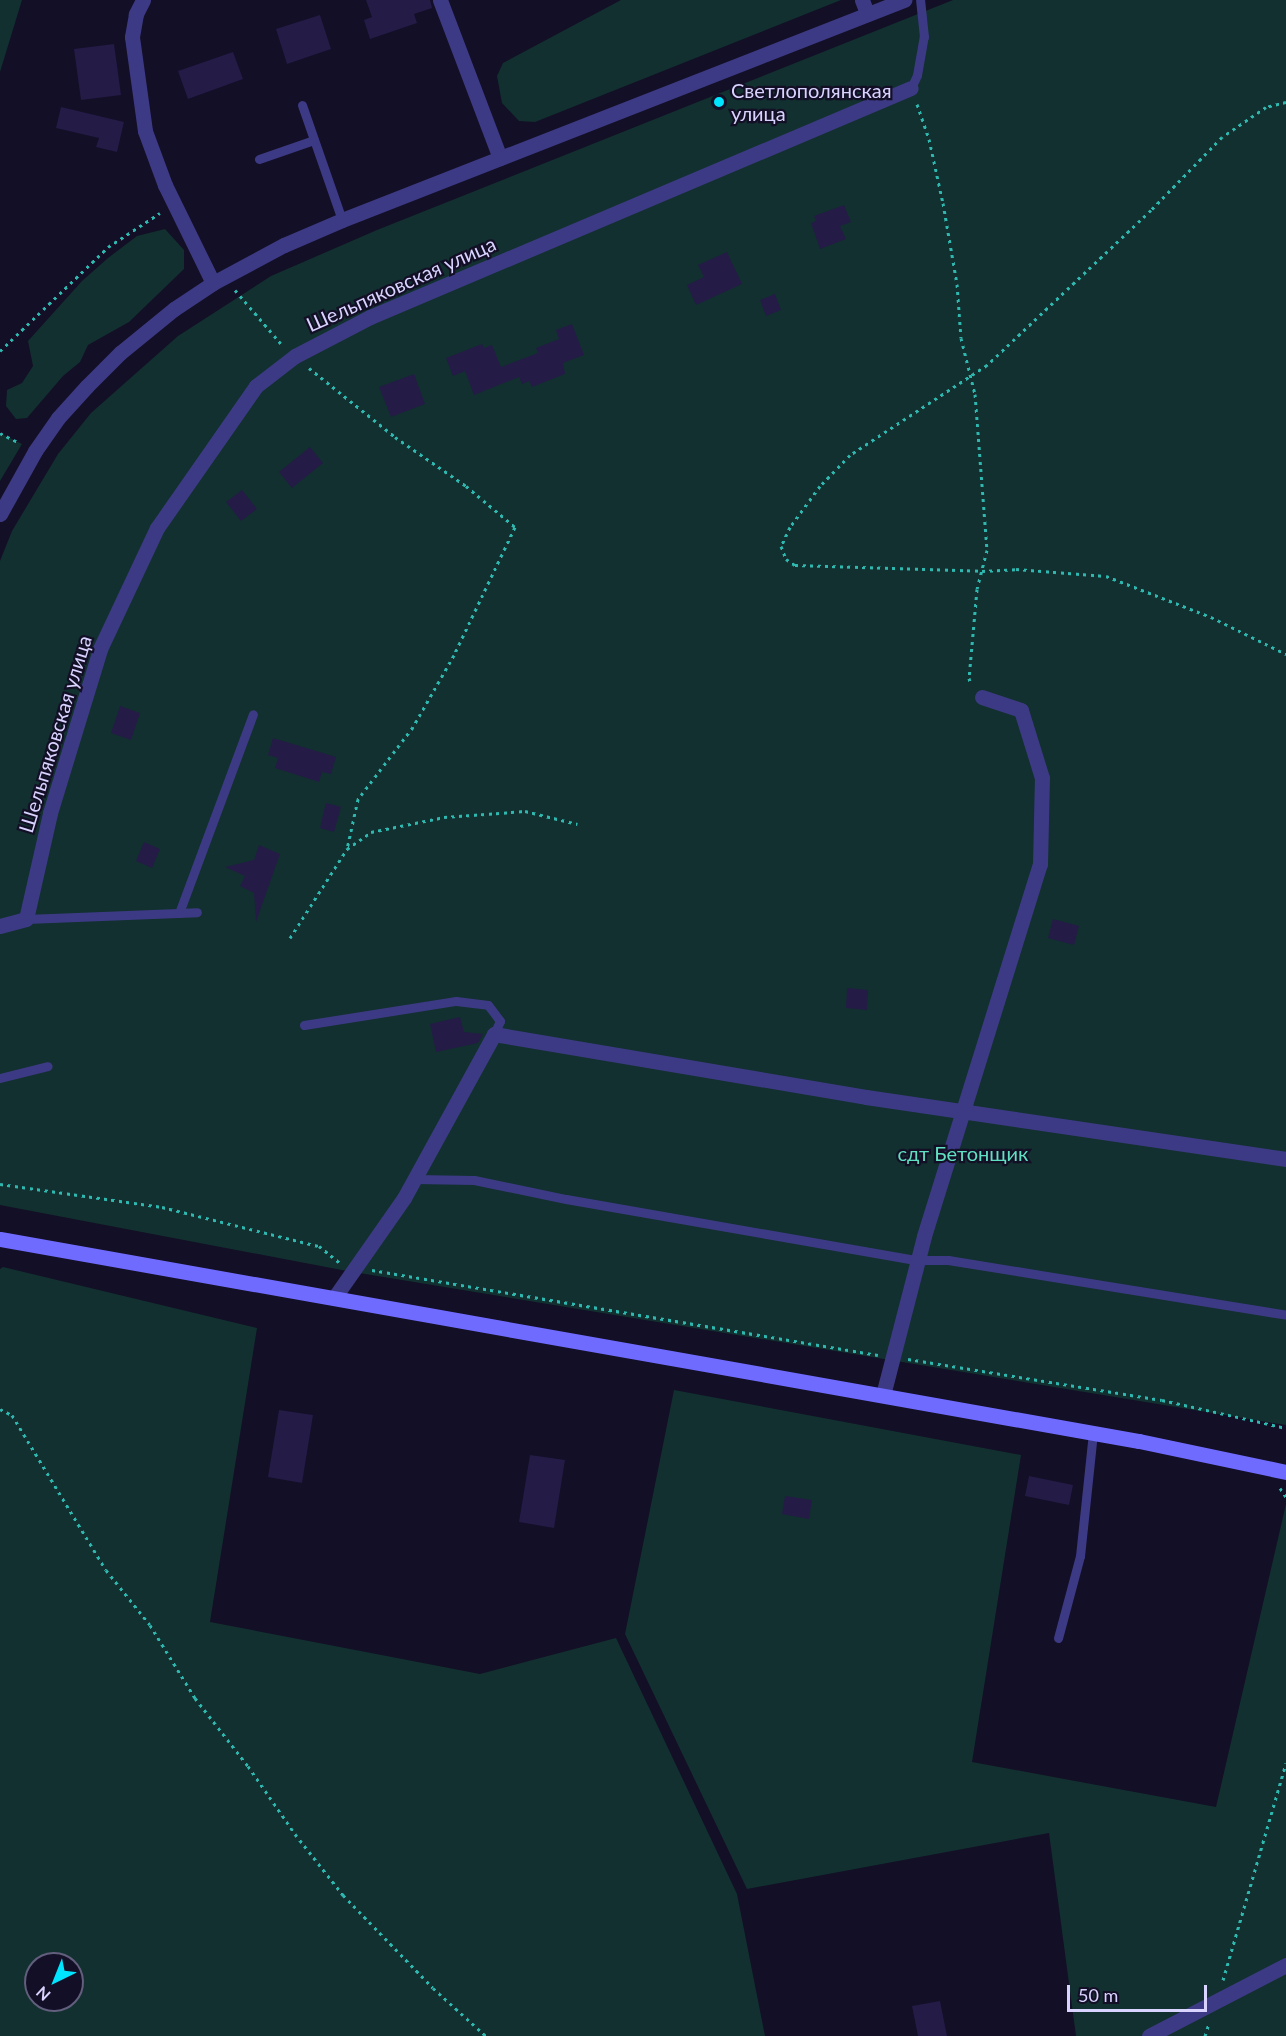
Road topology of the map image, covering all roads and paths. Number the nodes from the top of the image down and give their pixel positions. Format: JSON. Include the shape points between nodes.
{"nodes":[{"id":1,"x":143,"y":0,"type":"edge"},
{"id":2,"x":440,"y":0,"type":"edge"},
{"id":3,"x":904,"y":0,"type":"edge"},
{"id":4,"x":920,"y":0,"type":"edge"},
{"id":5,"x":865,"y":7,"type":"edge"},
{"id":6,"x":911,"y":88,"type":"junction"},
{"id":7,"x":1286,"y":102,"type":"edge"},
{"id":8,"x":302,"y":105,"type":"dead end"},
{"id":9,"x":314,"y":140,"type":"junction"},
{"id":10,"x":500,"y":158,"type":"junction"},
{"id":11,"x":260,"y":159,"type":"dead end"},
{"id":12,"x":174,"y":204,"type":"junction"},
{"id":13,"x":342,"y":220,"type":"junction"},
{"id":14,"x":219,"y":280,"type":"junction"},
{"id":15,"x":0,"y":351,"type":"edge"},
{"id":16,"x":295,"y":356,"type":"junction"},
{"id":17,"x":971,"y":377,"type":"junction"},
{"id":18,"x":0,"y":434,"type":"edge"},
{"id":19,"x":35,"y":451,"type":"junction"},
{"id":20,"x":0,"y":514,"type":"edge"},
{"id":21,"x":982,"y":571,"type":"junction"},
{"id":22,"x":1286,"y":654,"type":"edge"},
{"id":23,"x":982,"y":697,"type":"joint"},
{"id":24,"x":253,"y":714,"type":"dead end"},
{"id":25,"x":576,"y":824,"type":"dead end"},
{"id":26,"x":347,"y":849,"type":"junction"},
{"id":27,"x":197,"y":912,"type":"dead end"},
{"id":28,"x":180,"y":913,"type":"junction"},
{"id":29,"x":26,"y":919,"type":"junction"},
{"id":30,"x":0,"y":926,"type":"edge"},
{"id":31,"x":290,"y":938,"type":"dead end"},
{"id":32,"x":304,"y":1025,"type":"dead end"},
{"id":33,"x":494,"y":1034,"type":"junction"},
{"id":34,"x":48,"y":1066,"type":"dead end"},
{"id":35,"x":0,"y":1078,"type":"edge"},
{"id":36,"x":962,"y":1110,"type":"junction"},
{"id":37,"x":1286,"y":1159,"type":"edge"},
{"id":38,"x":415,"y":1179,"type":"junction"},
{"id":39,"x":0,"y":1184,"type":"edge"},
{"id":40,"x":0,"y":1239,"type":"edge"},
{"id":41,"x":917,"y":1260,"type":"junction"},
{"id":42,"x":357,"y":1267,"type":"junction"},
{"id":43,"x":334,"y":1298,"type":"junction"},
{"id":44,"x":1286,"y":1315,"type":"edge"},
{"id":45,"x":892,"y":1357,"type":"junction"},
{"id":46,"x":883,"y":1395,"type":"junction"},
{"id":47,"x":0,"y":1409,"type":"edge"},
{"id":48,"x":1286,"y":1428,"type":"edge"},
{"id":49,"x":1093,"y":1432,"type":"junction"},
{"id":50,"x":1286,"y":1472,"type":"edge"},
{"id":51,"x":1058,"y":1638,"type":"dead end"},
{"id":52,"x":1286,"y":1763,"type":"edge"},
{"id":53,"x":1286,"y":1965,"type":"edge"},
{"id":54,"x":1217,"y":1999,"type":"junction"},
{"id":55,"x":486,"y":2036,"type":"edge"},
{"id":56,"x":1149,"y":2036,"type":"edge"},
{"id":57,"x":1205,"y":2036,"type":"edge"}],
"edges":[{"from":1,"to":12,"type":"street","via":[[132,37],[145,131]]},
{"from":2,"to":10,"type":"street"},
{"from":3,"to":5,"type":"street"},
{"from":4,"to":6,"type":"lane","via":[[924,37]]},
{"from":5,"to":10,"type":"street"},
{"from":6,"to":16,"type":"street","name":"Шельпяковская улица","via":[[370,317]]},
{"from":6,"to":17,"type":"path","via":[[929,139],[944,203],[961,338]]},
{"from":7,"to":17,"type":"path","via":[[1266,107],[1222,137],[1151,210]]},
{"from":8,"to":9,"type":"lane"},
{"from":9,"to":11,"type":"lane"},
{"from":9,"to":13,"type":"lane"},
{"from":10,"to":13,"type":"street"},
{"from":12,"to":14,"type":"street"},
{"from":12,"to":15,"type":"path","via":[[108,247]]},
{"from":13,"to":14,"type":"street"},
{"from":14,"to":16,"type":"path"},
{"from":14,"to":19,"type":"street","via":[[174,309],[120,353],[58,418]]},
{"from":16,"to":26,"type":"path","via":[[515,527],[454,655],[419,717],[358,799]]},
{"from":16,"to":29,"type":"street","name":"Шельпяковская улица","via":[[256,386],[158,528],[114,618],[100,649],[50,813]]},
{"from":17,"to":21,"type":"path","via":[[987,550]]},
{"from":17,"to":21,"type":"path","via":[[850,455],[820,486],[781,546],[786,559],[795,565]]},
{"from":18,"to":19,"type":"path"},
{"from":19,"to":20,"type":"street"},
{"from":21,"to":22,"type":"path","via":[[1016,569],[1106,576],[1211,617]]},
{"from":21,"to":23,"type":"path","via":[[969,678]]},
{"from":23,"to":36,"type":"street","via":[[1021,710],[1042,778],[1040,864]]},
{"from":24,"to":28,"type":"lane"},
{"from":25,"to":26,"type":"path","via":[[525,811],[444,817],[371,832]]},
{"from":26,"to":31,"type":"path"},
{"from":27,"to":28,"type":"lane"},
{"from":28,"to":29,"type":"lane"},
{"from":29,"to":30,"type":"street"},
{"from":32,"to":33,"type":"lane","via":[[456,1001],[488,1005],[500,1021]]},
{"from":33,"to":36,"type":"street"},
{"from":33,"to":38,"type":"street"},
{"from":34,"to":35,"type":"lane"},
{"from":36,"to":37,"type":"street"},
{"from":36,"to":41,"type":"street"},
{"from":38,"to":41,"type":"lane","via":[[474,1180]]},
{"from":38,"to":42,"type":"street"},
{"from":39,"to":42,"type":"path","via":[[162,1207],[319,1246],[342,1265]]},
{"from":40,"to":43,"type":"main road"},
{"from":41,"to":44,"type":"lane","via":[[948,1260]]},
{"from":41,"to":45,"type":"street"},
{"from":42,"to":43,"type":"street"},
{"from":42,"to":45,"type":"path"},
{"from":43,"to":46,"type":"main road"},
{"from":45,"to":46,"type":"street"},
{"from":45,"to":48,"type":"path","via":[[1162,1400]]},
{"from":46,"to":49,"type":"main road"},
{"from":47,"to":55,"type":"path","via":[[12,1415],[106,1570],[150,1625],[195,1698],[343,1895],[433,1988]]},
{"from":49,"to":50,"type":"main road"},
{"from":49,"to":51,"type":"lane","via":[[1080,1556]]},
{"from":52,"to":54,"type":"path"},
{"from":53,"to":54,"type":"street"},
{"from":54,"to":56,"type":"street"},
{"from":54,"to":57,"type":"path"}]}
